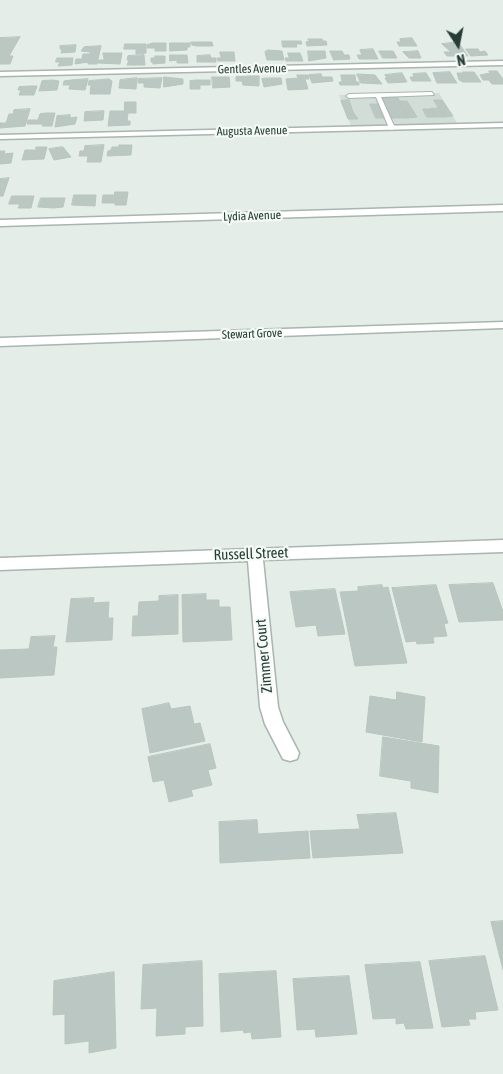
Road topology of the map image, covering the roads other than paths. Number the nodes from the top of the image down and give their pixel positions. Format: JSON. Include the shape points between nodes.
{"nodes":[{"id":1,"x":503,"y":62,"type":"edge"},
{"id":2,"x":0,"y":74,"type":"edge"},
{"id":3,"x":432,"y":94,"type":"dead end"},
{"id":4,"x":349,"y":96,"type":"dead end"},
{"id":5,"x":378,"y":96,"type":"junction"},
{"id":6,"x":503,"y":125,"type":"edge"},
{"id":7,"x":392,"y":128,"type":"junction"},
{"id":8,"x":0,"y":137,"type":"edge"},
{"id":9,"x":503,"y":208,"type":"edge"},
{"id":10,"x":0,"y":223,"type":"edge"},
{"id":11,"x":503,"y":325,"type":"edge"},
{"id":12,"x":0,"y":342,"type":"edge"},
{"id":13,"x":503,"y":546,"type":"edge"},
{"id":14,"x":255,"y":554,"type":"junction"},
{"id":15,"x":0,"y":564,"type":"edge"},
{"id":16,"x":290,"y":753,"type":"dead end"}],
"edges":[{"from":1,"to":2,"type":"street","name":"Gentles Avenue"},
{"from":3,"to":5,"type":"lane"},
{"from":4,"to":5,"type":"lane"},
{"from":5,"to":7,"type":"lane"},
{"from":6,"to":7,"type":"street","name":"Augusta Avenue"},
{"from":7,"to":8,"type":"street","name":"Augusta Avenue"},
{"from":9,"to":10,"type":"street","name":"Lydia Avenue"},
{"from":11,"to":12,"type":"street","name":"Stewart Grove"},
{"from":13,"to":14,"type":"street","name":"Russell Street"},
{"from":14,"to":15,"type":"street","name":"Russell Street"},
{"from":14,"to":16,"type":"street","name":"Zimmer Court","via":[[269,707],[274,724]]}]}
